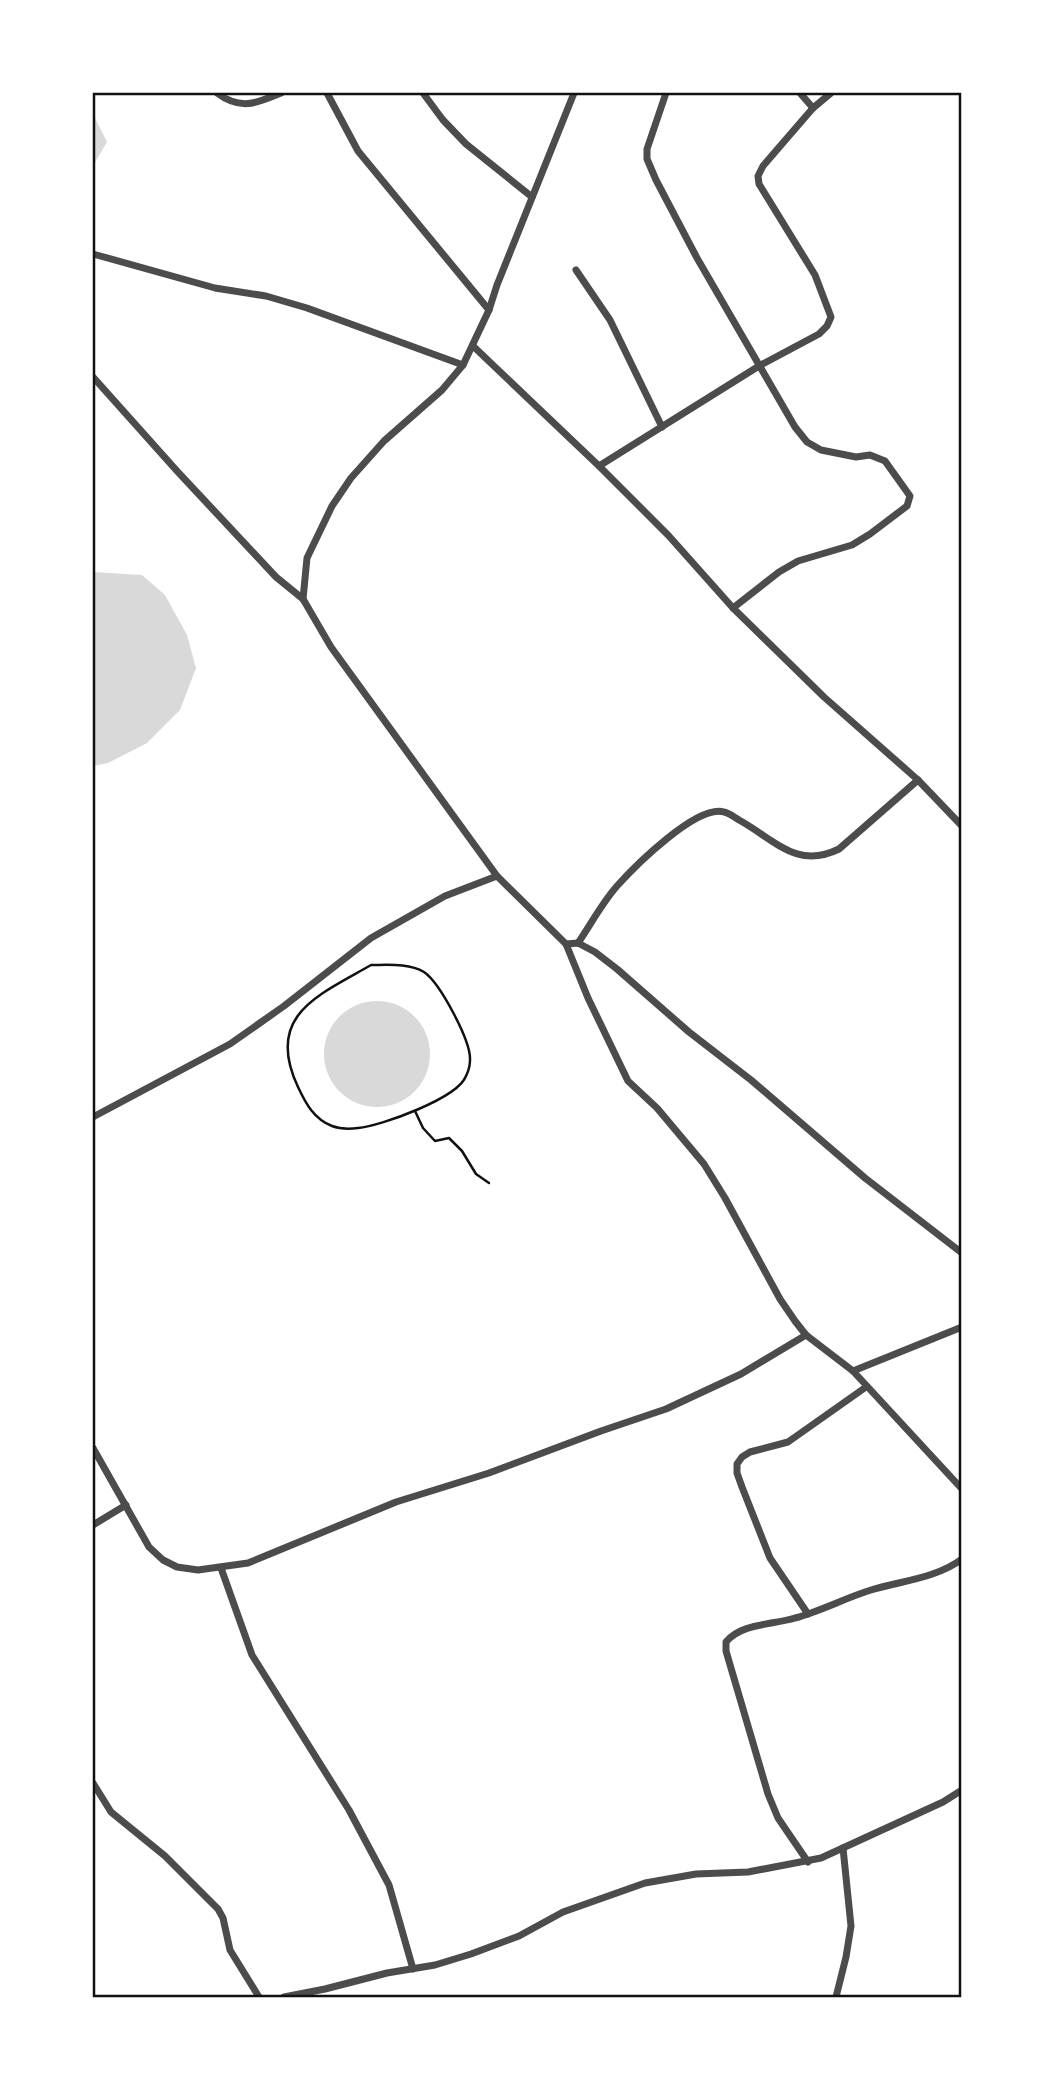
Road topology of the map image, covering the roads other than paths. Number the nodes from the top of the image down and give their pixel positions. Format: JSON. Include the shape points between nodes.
{"nodes":[{"id":1,"x":217,"y":93,"type":"edge"},
{"id":2,"x":281,"y":93,"type":"edge"},
{"id":3,"x":327,"y":93,"type":"edge"},
{"id":4,"x":423,"y":93,"type":"edge"},
{"id":5,"x":574,"y":93,"type":"edge"},
{"id":6,"x":666,"y":93,"type":"edge"},
{"id":7,"x":800,"y":93,"type":"edge"},
{"id":8,"x":831,"y":93,"type":"edge"},
{"id":9,"x":813,"y":108,"type":"junction"},
{"id":10,"x":532,"y":197,"type":"junction"},
{"id":11,"x":93,"y":254,"type":"edge"},
{"id":12,"x":576,"y":270,"type":"dead end"},
{"id":13,"x":489,"y":310,"type":"junction"},
{"id":14,"x":473,"y":346,"type":"junction"},
{"id":15,"x":463,"y":365,"type":"junction"},
{"id":16,"x":759,"y":366,"type":"junction"},
{"id":17,"x":93,"y":377,"type":"edge"},
{"id":18,"x":662,"y":426,"type":"junction"},
{"id":19,"x":599,"y":466,"type":"junction"},
{"id":20,"x":303,"y":598,"type":"junction"},
{"id":21,"x":733,"y":608,"type":"junction"},
{"id":22,"x":918,"y":780,"type":"junction"},
{"id":23,"x":962,"y":826,"type":"edge"},
{"id":24,"x":497,"y":876,"type":"junction"},
{"id":25,"x":578,"y":943,"type":"junction"},
{"id":26,"x":566,"y":944,"type":"junction"},
{"id":27,"x":93,"y":1117,"type":"edge"},
{"id":28,"x":962,"y":1253,"type":"edge"},
{"id":29,"x":962,"y":1326,"type":"edge"},
{"id":30,"x":806,"y":1335,"type":"junction"},
{"id":31,"x":852,"y":1371,"type":"junction"},
{"id":32,"x":866,"y":1387,"type":"junction"},
{"id":33,"x":93,"y":1448,"type":"edge"},
{"id":34,"x":962,"y":1489,"type":"edge"},
{"id":35,"x":126,"y":1505,"type":"junction"},
{"id":36,"x":93,"y":1525,"type":"edge"},
{"id":37,"x":962,"y":1559,"type":"edge"},
{"id":38,"x":221,"y":1568,"type":"junction"},
{"id":39,"x":808,"y":1614,"type":"junction"},
{"id":40,"x":93,"y":1783,"type":"edge"},
{"id":41,"x":962,"y":1790,"type":"edge"},
{"id":42,"x":843,"y":1849,"type":"junction"},
{"id":43,"x":808,"y":1861,"type":"junction"},
{"id":44,"x":413,"y":1969,"type":"junction"},
{"id":45,"x":259,"y":1997,"type":"edge"},
{"id":46,"x":284,"y":1997,"type":"edge"},
{"id":47,"x":836,"y":1997,"type":"edge"}],
"edges":[{"from":1,"to":2,"type":"street","via":[[226,100],[252,104]]},
{"from":3,"to":13,"type":"street","via":[[358,151]]},
{"from":4,"to":10,"type":"street","via":[[466,144]]},
{"from":5,"to":10,"type":"street"},
{"from":6,"to":16,"type":"street","via":[[647,159]]},
{"from":7,"to":9,"type":"street"},
{"from":8,"to":9,"type":"street"},
{"from":9,"to":16,"type":"street","via":[[758,176],[815,275],[831,317],[819,334]]},
{"from":10,"to":13,"type":"street"},
{"from":11,"to":15,"type":"street","via":[[215,288],[266,296]]},
{"from":12,"to":18,"type":"street","via":[[610,320]]},
{"from":13,"to":14,"type":"street"},
{"from":14,"to":15,"type":"street"},
{"from":14,"to":19,"type":"street"},
{"from":15,"to":20,"type":"street","via":[[384,441],[338,497],[307,558]]},
{"from":16,"to":18,"type":"street"},
{"from":16,"to":21,"type":"street","via":[[807,442],[821,450],[885,461],[910,496],[907,506],[870,534],[852,545],[798,561]]},
{"from":17,"to":20,"type":"street","via":[[276,577]]},
{"from":18,"to":19,"type":"street"},
{"from":19,"to":21,"type":"street"},
{"from":20,"to":24,"type":"street","via":[[331,647]]},
{"from":21,"to":22,"type":"street"},
{"from":22,"to":23,"type":"street"},
{"from":22,"to":25,"type":"street","via":[[830,854],[796,855],[723,812],[698,817],[670,835],[617,886]]},
{"from":24,"to":26,"type":"street"},
{"from":24,"to":27,"type":"street","via":[[445,896],[371,938],[230,1044]]},
{"from":25,"to":26,"type":"street"},
{"from":25,"to":28,"type":"street","via":[[617,969]]},
{"from":26,"to":30,"type":"street","via":[[628,1081],[704,1164],[780,1299]]},
{"from":29,"to":31,"type":"street"},
{"from":30,"to":31,"type":"street"},
{"from":30,"to":38,"type":"street","via":[[741,1374],[666,1409],[396,1503],[248,1563]]},
{"from":31,"to":32,"type":"street"},
{"from":32,"to":34,"type":"street"},
{"from":32,"to":39,"type":"street","via":[[788,1441],[750,1452],[737,1464],[770,1558]]},
{"from":33,"to":35,"type":"street"},
{"from":35,"to":36,"type":"street"},
{"from":35,"to":38,"type":"street","via":[[149,1547],[163,1560],[198,1570]]},
{"from":37,"to":39,"type":"street","via":[[934,1573]]},
{"from":38,"to":44,"type":"street","via":[[252,1655],[354,1819],[389,1885]]},
{"from":39,"to":43,"type":"street","via":[[738,1631],[726,1642],[768,1794],[778,1818]]},
{"from":40,"to":45,"type":"street","via":[[111,1812],[165,1856],[218,1909],[230,1950]]},
{"from":41,"to":42,"type":"street"},
{"from":42,"to":43,"type":"street"},
{"from":42,"to":47,"type":"street","via":[[851,1926]]},
{"from":43,"to":44,"type":"street","via":[[645,1883],[563,1912],[519,1936],[471,1954]]},
{"from":44,"to":46,"type":"street"}]}
